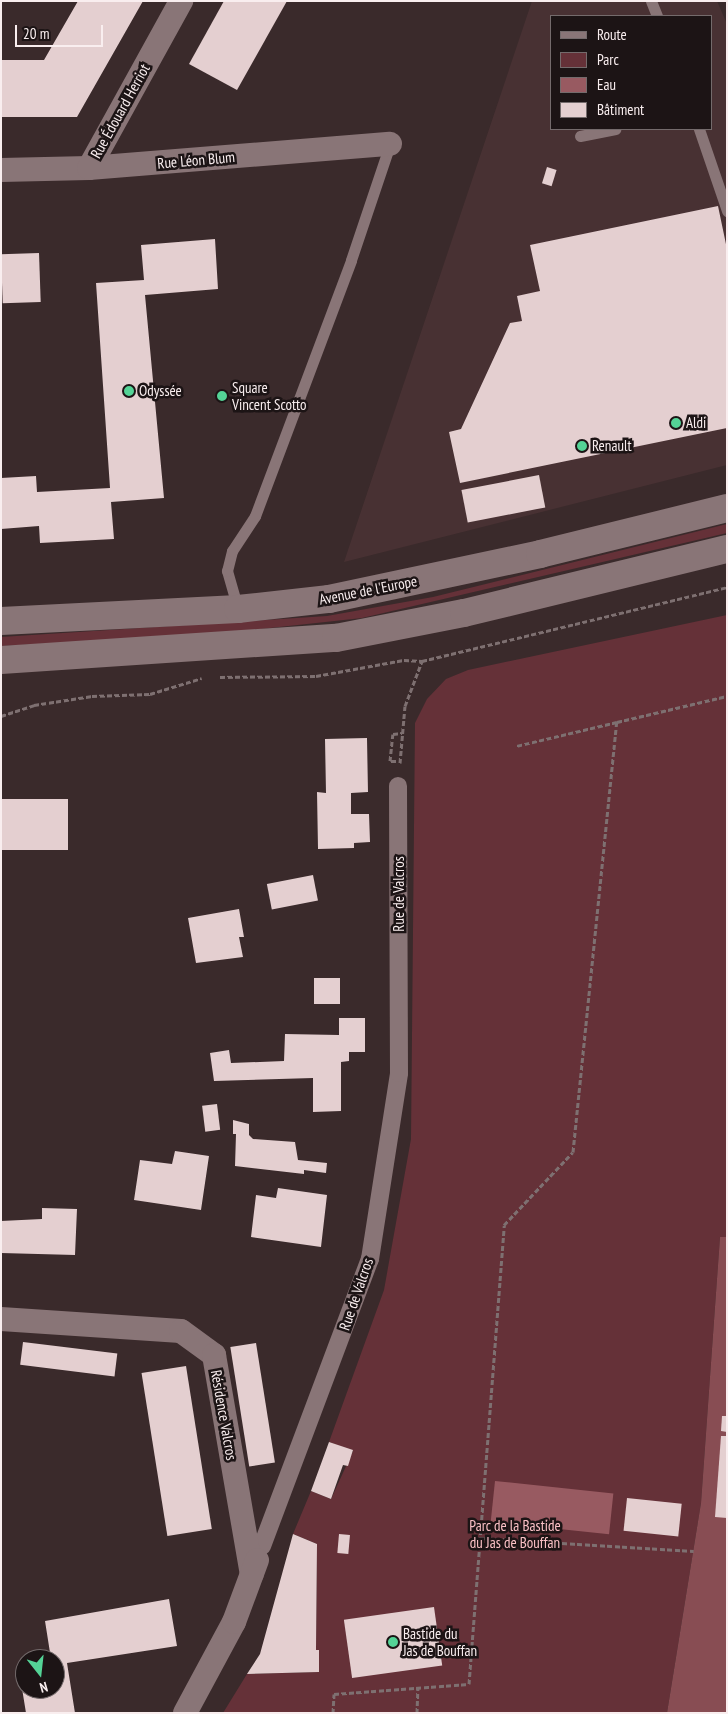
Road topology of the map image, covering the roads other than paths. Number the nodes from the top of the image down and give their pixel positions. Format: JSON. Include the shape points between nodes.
{"nodes":[{"id":1,"x":181,"y":1,"type":"edge"},
{"id":2,"x":651,"y":1,"type":"edge"},
{"id":3,"x":657,"y":15,"type":"edge"},
{"id":4,"x":609,"y":130,"type":"edge"},
{"id":5,"x":700,"y":130,"type":"edge"},
{"id":6,"x":580,"y":136,"type":"dead end"},
{"id":7,"x":390,"y":144,"type":"joint"},
{"id":8,"x":89,"y":168,"type":"junction"},
{"id":9,"x":1,"y":170,"type":"edge"},
{"id":10,"x":727,"y":211,"type":"edge"},
{"id":11,"x":727,"y":508,"type":"edge"},
{"id":12,"x":727,"y":549,"type":"edge"},
{"id":13,"x":238,"y":608,"type":"junction"},
{"id":14,"x":1,"y":620,"type":"edge"},
{"id":15,"x":1,"y":660,"type":"edge"},
{"id":16,"x":398,"y":786,"type":"road end"},
{"id":17,"x":1,"y":1318,"type":"edge"},
{"id":18,"x":262,"y":1546,"type":"joint"},
{"id":19,"x":252,"y":1574,"type":"junction"},
{"id":20,"x":185,"y":1713,"type":"edge"}],
"edges":[{"from":1,"to":8,"type":"street","name":"Rue Édouard Herriot"},
{"from":2,"to":3,"type":"lane"},
{"from":4,"to":6,"type":"lane"},
{"from":5,"to":10,"type":"lane"},
{"from":7,"to":8,"type":"street","name":"Rue Léon Blum"},
{"from":7,"to":13,"type":"lane","via":[[352,260],[267,483],[254,516],[232,551],[227,572]]},
{"from":8,"to":9,"type":"street","name":"Rue Léon Blum"},
{"from":11,"to":13,"type":"main road","name":"Avenue de l'Europe","via":[[388,587],[329,598]]},
{"from":12,"to":15,"type":"main road","via":[[464,613],[336,638]]},
{"from":13,"to":14,"type":"main road","name":"Avenue de l'Europe"},
{"from":16,"to":18,"type":"street","name":"Rue de Valcros","via":[[399,1073],[370,1259]]},
{"from":17,"to":19,"type":"street","name":"Résidence Valcros","via":[[181,1331],[214,1355]]},
{"from":18,"to":19,"type":"street","name":"Rue de Valcros"},
{"from":19,"to":20,"type":"street","name":"Rue de Valcros","via":[[234,1622]]}]}
